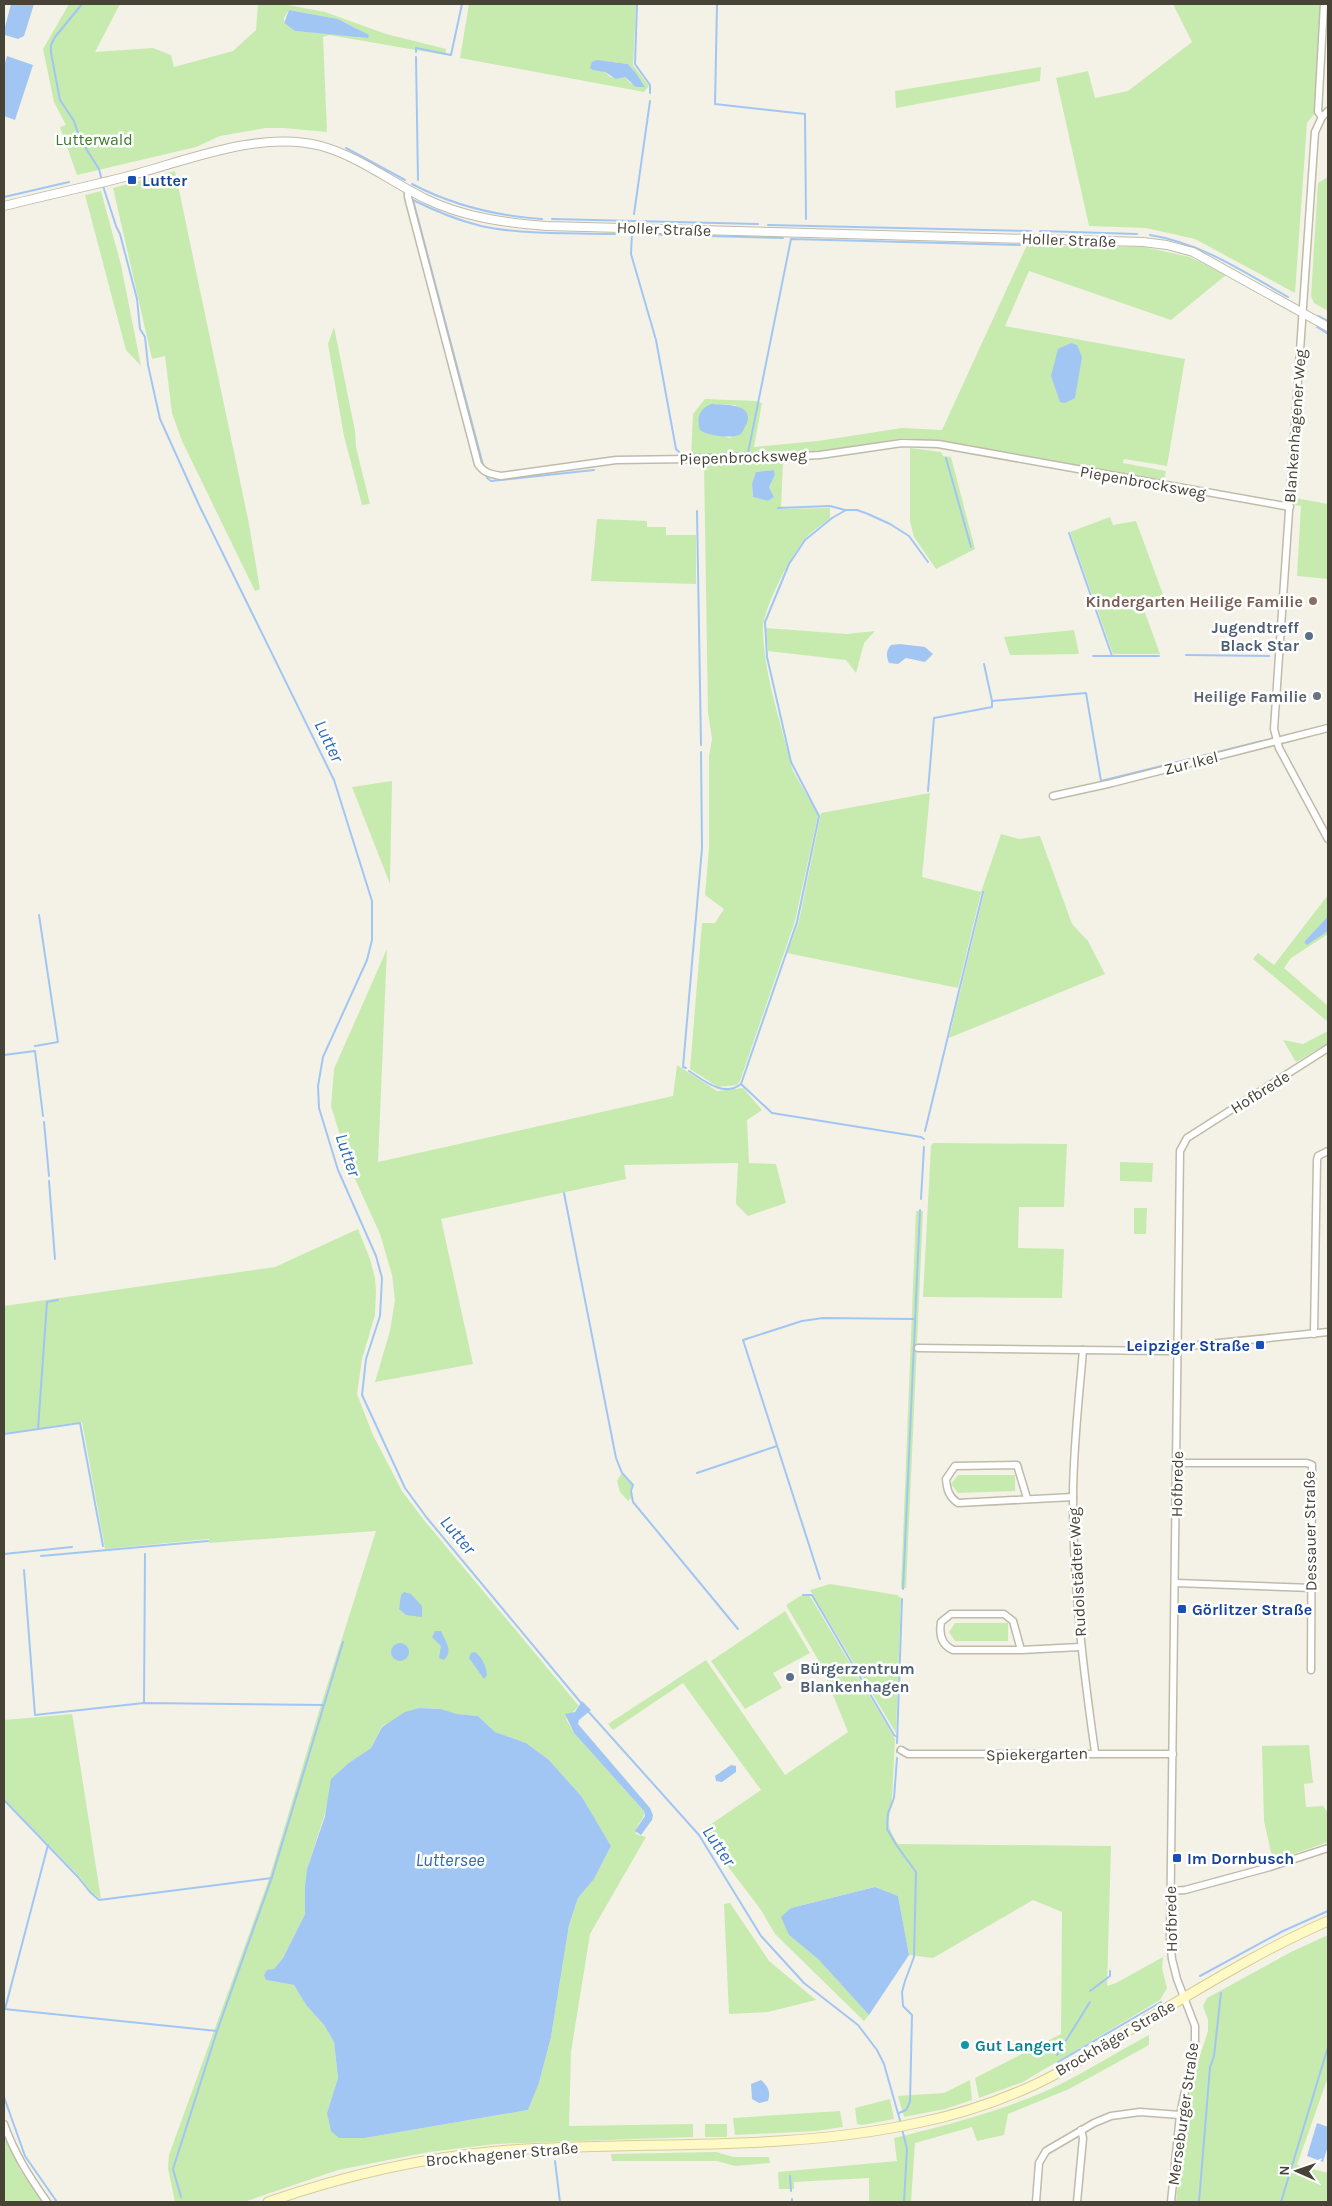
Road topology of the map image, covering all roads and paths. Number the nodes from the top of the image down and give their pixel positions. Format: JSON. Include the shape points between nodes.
{"nodes":[{"id":1,"x":1324,"y":4,"type":"edge"},
{"id":2,"x":1328,"y":111,"type":"edge"},
{"id":3,"x":1322,"y":117,"type":"junction"},
{"id":4,"x":408,"y":190,"type":"junction"},
{"id":5,"x":4,"y":206,"type":"edge"},
{"id":6,"x":1302,"y":312,"type":"junction"},
{"id":7,"x":1328,"y":327,"type":"edge"},
{"id":8,"x":1290,"y":508,"type":"junction"},
{"id":9,"x":1328,"y":728,"type":"edge"},
{"id":10,"x":1276,"y":741,"type":"junction"},
{"id":11,"x":1053,"y":796,"type":"dead end"},
{"id":12,"x":1328,"y":838,"type":"edge"},
{"id":13,"x":1328,"y":1048,"type":"edge"},
{"id":14,"x":1328,"y":1151,"type":"edge"},
{"id":15,"x":1328,"y":1332,"type":"edge"},
{"id":16,"x":1314,"y":1334,"type":"junction"},
{"id":17,"x":918,"y":1348,"type":"dead end"},
{"id":18,"x":1178,"y":1348,"type":"junction"},
{"id":19,"x":1084,"y":1350,"type":"junction"},
{"id":20,"x":1178,"y":1463,"type":"junction"},
{"id":21,"x":1073,"y":1497,"type":"junction"},
{"id":22,"x":1027,"y":1498,"type":"junction"},
{"id":23,"x":1176,"y":1584,"type":"junction"},
{"id":24,"x":1312,"y":1588,"type":"junction"},
{"id":25,"x":1080,"y":1647,"type":"junction"},
{"id":26,"x":1021,"y":1650,"type":"junction"},
{"id":27,"x":1311,"y":1670,"type":"dead end"},
{"id":28,"x":901,"y":1750,"type":"dead end"},
{"id":29,"x":1095,"y":1752,"type":"junction"},
{"id":30,"x":1173,"y":1754,"type":"junction"},
{"id":31,"x":1328,"y":1848,"type":"edge"},
{"id":32,"x":1171,"y":1891,"type":"junction"},
{"id":33,"x":1328,"y":1921,"type":"edge"},
{"id":34,"x":1185,"y":1997,"type":"junction"},
{"id":35,"x":1180,"y":2115,"type":"junction"},
{"id":36,"x":4,"y":2124,"type":"edge"},
{"id":37,"x":1081,"y":2130,"type":"junction"},
{"id":38,"x":682,"y":2145,"type":"joint"},
{"id":39,"x":47,"y":2202,"type":"edge"},
{"id":40,"x":268,"y":2202,"type":"edge"},
{"id":41,"x":1036,"y":2202,"type":"edge"},
{"id":42,"x":1077,"y":2202,"type":"edge"},
{"id":43,"x":1171,"y":2202,"type":"edge"}],
"edges":[{"from":1,"to":3,"type":"street","name":"Blankenhagener Weg","via":[[1318,112]]},
{"from":2,"to":3,"type":"street"},
{"from":3,"to":6,"type":"street","name":"Blankenhagener Weg","via":[[1315,132]]},
{"from":4,"to":5,"type":"street","name":"Holler Straße","via":[[340,153],[322,146],[287,141],[250,144]]},
{"from":4,"to":6,"type":"street","name":"Holler Straße","via":[[462,213],[533,225],[1061,239],[1167,245],[1193,252]]},
{"from":4,"to":8,"type":"street","name":"Piepenbrocksweg","via":[[478,464],[490,474],[501,476],[616,460],[770,458],[820,455],[902,443],[938,444]]},
{"from":6,"to":7,"type":"street","name":"Holler Straße"},
{"from":6,"to":8,"type":"street","name":"Blankenhagener Weg"},
{"from":8,"to":10,"type":"street","name":"Blankenhagener Weg","via":[[1274,729]]},
{"from":9,"to":10,"type":"street","name":"Zur Ikel"},
{"from":10,"to":11,"type":"street","name":"Zur Ikel"},
{"from":10,"to":12,"type":"street","name":"Blankenhagener Weg"},
{"from":13,"to":18,"type":"street","name":"Hofbrede","via":[[1182,1144]]},
{"from":14,"to":16,"type":"street","via":[[1316,1160]]},
{"from":15,"to":16,"type":"street"},
{"from":16,"to":18,"type":"street"},
{"from":17,"to":19,"type":"street"},
{"from":18,"to":19,"type":"street","via":[[1168,1351]]},
{"from":18,"to":20,"type":"street","name":"Hofbrede"},
{"from":19,"to":21,"type":"street","name":"Rudolstädter Weg"},
{"from":20,"to":23,"type":"street","name":"Hofbrede"},
{"from":20,"to":24,"type":"street","name":"Dessauer Straße","via":[[1312,1465]]},
{"from":21,"to":22,"type":"street","name":"Rudolstädter Weg"},
{"from":21,"to":25,"type":"street","name":"Rudolstädter Weg"},
{"from":22,"to":22,"type":"street","name":"Rudolstädter Weg","via":[[1018,1465],[955,1466],[946,1479],[952,1499],[958,1502]]},
{"from":23,"to":24,"type":"street"},
{"from":23,"to":30,"type":"street","name":"Hofbrede"},
{"from":24,"to":27,"type":"street","name":"Dessauer Straße"},
{"from":25,"to":26,"type":"street","name":"Rudolstädter Weg"},
{"from":25,"to":29,"type":"street","name":"Rudolstädter Weg"},
{"from":26,"to":26,"type":"street","name":"Rudolstädter Weg","via":[[1012,1621],[1004,1614],[951,1614],[941,1622],[942,1640],[947,1648]]},
{"from":28,"to":29,"type":"street","name":"Spiekergarten","via":[[908,1754]]},
{"from":29,"to":30,"type":"street","name":"Spiekergarten"},
{"from":30,"to":32,"type":"street","name":"Hofbrede"},
{"from":31,"to":32,"type":"street","via":[[1270,1867]]},
{"from":32,"to":34,"type":"street","name":"Hofbrede","via":[[1172,1959]]},
{"from":33,"to":34,"type":"main road","name":"Brockhäger Straße"},
{"from":34,"to":35,"type":"street","name":"Merseburger Straße","via":[[1195,2026],[1195,2043]]},
{"from":34,"to":38,"type":"main road","name":"Brockhäger Straße","via":[[1078,2062],[1034,2085],[977,2107],[889,2129],[816,2139]]},
{"from":35,"to":37,"type":"street","via":[[1126,2112]]},
{"from":35,"to":43,"type":"street","name":"Merseburger Straße"},
{"from":36,"to":39,"type":"street","via":[[23,2168]]},
{"from":37,"to":41,"type":"street","via":[[1042,2155]]},
{"from":37,"to":42,"type":"street"},
{"from":38,"to":40,"type":"main road","name":"Brockhagener Straße","via":[[528,2149],[432,2159],[340,2179]]}]}
